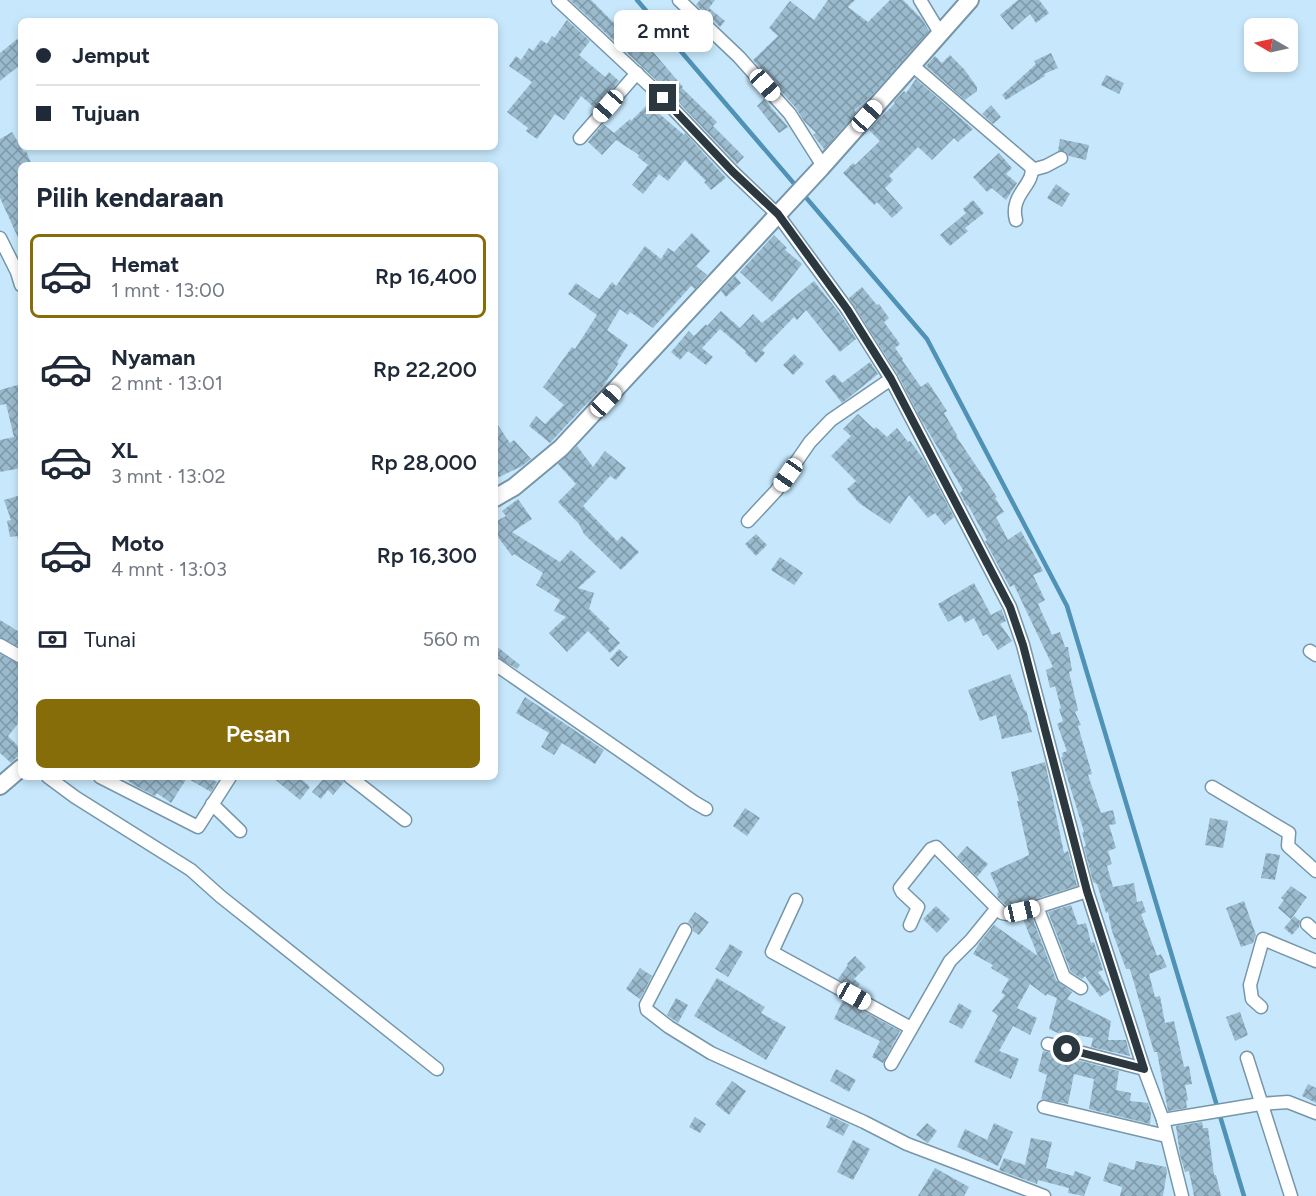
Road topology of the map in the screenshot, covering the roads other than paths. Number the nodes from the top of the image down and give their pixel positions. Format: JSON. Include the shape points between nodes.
{"nodes":[{"id":1,"x":558,"y":0,"type":"edge"},
{"id":2,"x":679,"y":0,"type":"edge"},
{"id":3,"x":920,"y":0,"type":"edge"},
{"id":4,"x":970,"y":0,"type":"edge"},
{"id":5,"x":940,"y":33,"type":"junction"},
{"id":6,"x":912,"y":65,"type":"junction"},
{"id":7,"x":637,"y":73,"type":"junction"},
{"id":8,"x":580,"y":138,"type":"dead end"},
{"id":9,"x":1061,"y":158,"type":"dead end"},
{"id":10,"x":822,"y":167,"type":"junction"},
{"id":11,"x":1032,"y":170,"type":"junction"},
{"id":12,"x":783,"y":209,"type":"junction"},
{"id":13,"x":1016,"y":220,"type":"dead end"},
{"id":14,"x":0,"y":238,"type":"edge"},
{"id":15,"x":18,"y":278,"type":"edge"},
{"id":16,"x":891,"y":379,"type":"junction"},
{"id":17,"x":498,"y":496,"type":"edge"},
{"id":18,"x":748,"y":521,"type":"dead end"},
{"id":19,"x":0,"y":645,"type":"edge"},
{"id":20,"x":18,"y":655,"type":"edge"},
{"id":21,"x":498,"y":666,"type":"edge"},
{"id":22,"x":18,"y":771,"type":"edge"},
{"id":23,"x":52,"y":780,"type":"edge"},
{"id":24,"x":106,"y":780,"type":"edge"},
{"id":25,"x":228,"y":780,"type":"edge"},
{"id":26,"x":354,"y":780,"type":"edge"},
{"id":27,"x":0,"y":786,"type":"edge"},
{"id":28,"x":1212,"y":787,"type":"dead end"},
{"id":29,"x":212,"y":804,"type":"junction"},
{"id":30,"x":706,"y":810,"type":"dead end"},
{"id":31,"x":405,"y":820,"type":"dead end"},
{"id":32,"x":240,"y":831,"type":"dead end"},
{"id":33,"x":1316,"y":871,"type":"edge"},
{"id":34,"x":1087,"y":891,"type":"junction"},
{"id":35,"x":796,"y":900,"type":"dead end"},
{"id":36,"x":1037,"y":907,"type":"junction"},
{"id":37,"x":998,"y":908,"type":"junction"},
{"id":38,"x":910,"y":925,"type":"dead end"},
{"id":39,"x":685,"y":930,"type":"dead end"},
{"id":40,"x":1316,"y":961,"type":"edge"},
{"id":41,"x":1081,"y":988,"type":"dead end"},
{"id":42,"x":1261,"y":1007,"type":"dead end"},
{"id":43,"x":911,"y":1028,"type":"junction"},
{"id":44,"x":1048,"y":1044,"type":"dead end"},
{"id":45,"x":1247,"y":1058,"type":"dead end"},
{"id":46,"x":891,"y":1064,"type":"dead end"},
{"id":47,"x":437,"y":1069,"type":"dead end"},
{"id":48,"x":1144,"y":1069,"type":"junction"},
{"id":49,"x":1257,"y":1104,"type":"junction"},
{"id":50,"x":1044,"y":1107,"type":"dead end"},
{"id":51,"x":1316,"y":1113,"type":"edge"},
{"id":52,"x":1163,"y":1120,"type":"junction"},
{"id":53,"x":1166,"y":1136,"type":"junction"},
{"id":54,"x":1044,"y":1196,"type":"edge"},
{"id":55,"x":1182,"y":1196,"type":"edge"},
{"id":56,"x":1291,"y":1196,"type":"edge"}],
"edges":[{"from":1,"to":7,"type":"street"},
{"from":2,"to":10,"type":"street","via":[[739,57],[790,114]]},
{"from":3,"to":5,"type":"street"},
{"from":4,"to":5,"type":"street"},
{"from":5,"to":6,"type":"street"},
{"from":6,"to":10,"type":"street"},
{"from":6,"to":11,"type":"street"},
{"from":7,"to":8,"type":"street"},
{"from":7,"to":12,"type":"street","via":[[733,172]]},
{"from":9,"to":11,"type":"street"},
{"from":10,"to":12,"type":"street"},
{"from":11,"to":13,"type":"street","via":[[1016,199]]},
{"from":12,"to":16,"type":"street"},
{"from":12,"to":17,"type":"street","via":[[561,448]]},
{"from":14,"to":15,"type":"street"},
{"from":16,"to":18,"type":"street","via":[[831,420]]},
{"from":16,"to":34,"type":"street","via":[[1010,607]]},
{"from":19,"to":20,"type":"street"},
{"from":21,"to":30,"type":"street"},
{"from":22,"to":27,"type":"street"},
{"from":23,"to":47,"type":"street","via":[[191,870]]},
{"from":24,"to":29,"type":"street","via":[[198,827]]},
{"from":25,"to":29,"type":"street"},
{"from":26,"to":31,"type":"street"},
{"from":28,"to":33,"type":"street","via":[[1289,833],[1288,846]]},
{"from":29,"to":32,"type":"street"},
{"from":34,"to":36,"type":"street"},
{"from":34,"to":48,"type":"street"},
{"from":35,"to":43,"type":"street","via":[[772,952]]},
{"from":36,"to":37,"type":"street","via":[[1005,914]]},
{"from":36,"to":41,"type":"street","via":[[1064,977]]},
{"from":37,"to":38,"type":"street","via":[[936,847],[900,888],[918,908]]},
{"from":37,"to":43,"type":"street","via":[[954,955]]},
{"from":39,"to":54,"type":"street","via":[[646,1005],[669,1027],[711,1053],[907,1144]]},
{"from":40,"to":42,"type":"street","via":[[1263,939],[1250,985],[1252,999]]},
{"from":43,"to":46,"type":"street"},
{"from":44,"to":48,"type":"street"},
{"from":45,"to":49,"type":"street"},
{"from":48,"to":52,"type":"street"},
{"from":49,"to":51,"type":"street","via":[[1288,1102]]},
{"from":49,"to":52,"type":"street"},
{"from":49,"to":56,"type":"street"},
{"from":50,"to":53,"type":"street"},
{"from":52,"to":53,"type":"street"},
{"from":53,"to":55,"type":"street"}]}
